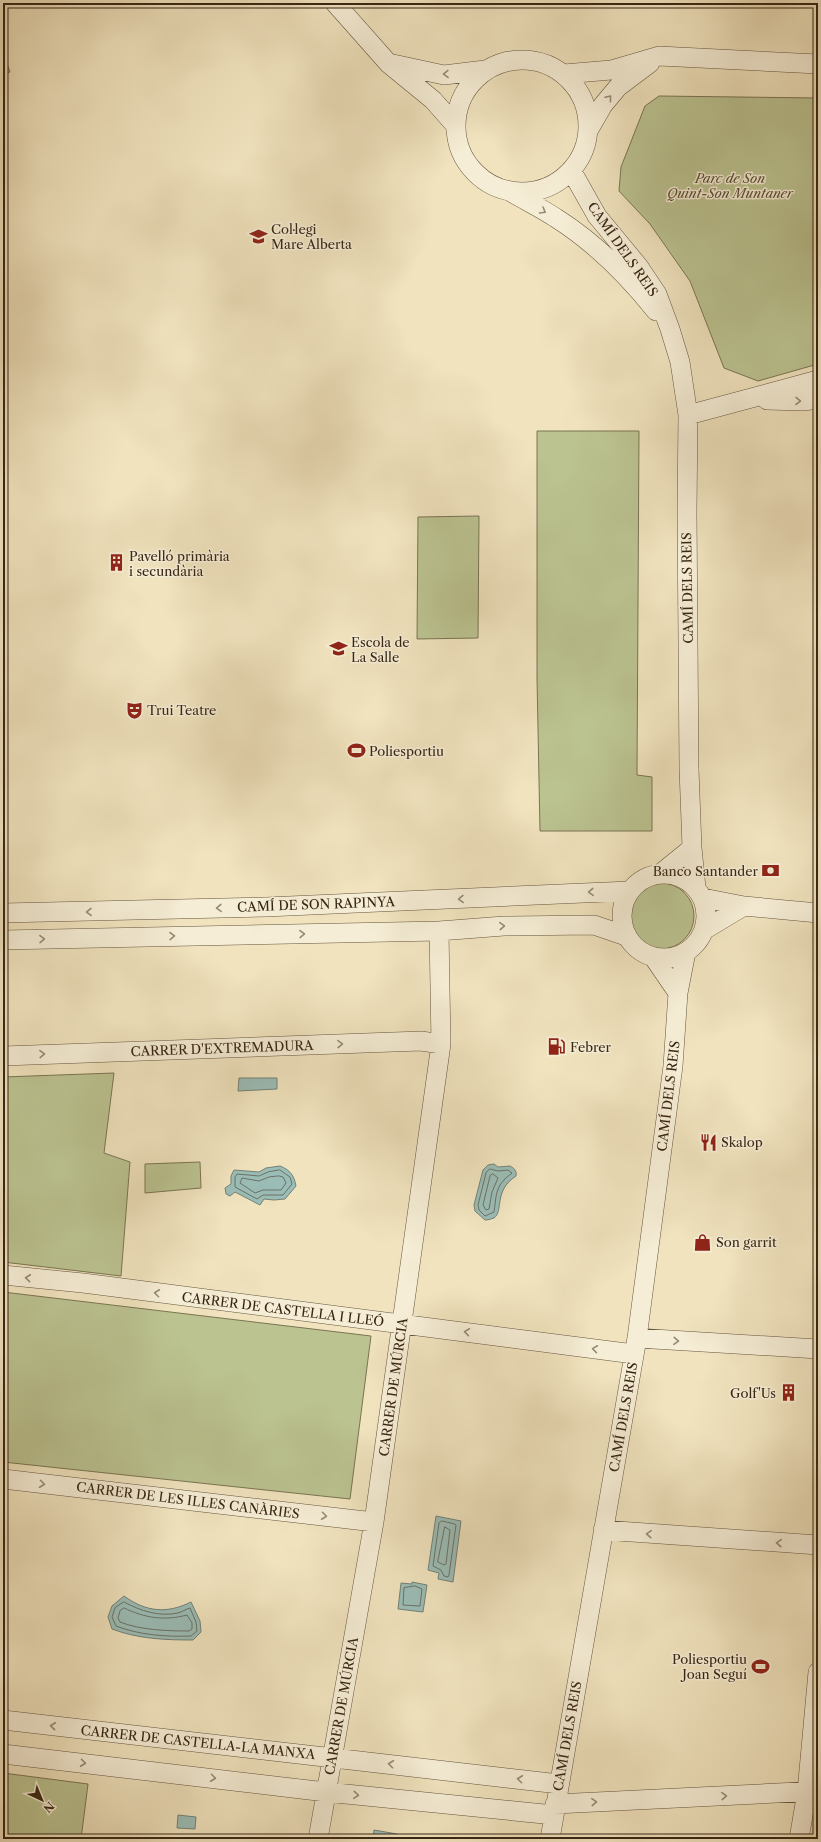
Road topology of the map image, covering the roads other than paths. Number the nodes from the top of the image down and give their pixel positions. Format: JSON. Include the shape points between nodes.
{"nodes":[{"id":1,"x":335,"y":3,"type":"edge"},
{"id":2,"x":659,"y":56,"type":"junction"},
{"id":3,"x":389,"y":64,"type":"junction"},
{"id":4,"x":818,"y":64,"type":"edge"},
{"id":5,"x":485,"y":70,"type":"junction"},
{"id":6,"x":564,"y":74,"type":"junction"},
{"id":7,"x":455,"y":125,"type":"junction"},
{"id":8,"x":588,"y":131,"type":"junction"},
{"id":9,"x":571,"y":170,"type":"junction"},
{"id":10,"x":509,"y":191,"type":"junction"},
{"id":11,"x":670,"y":329,"type":"junction"},
{"id":12,"x":818,"y":380,"type":"edge"},
{"id":13,"x":749,"y":399,"type":"junction"},
{"id":14,"x":818,"y":399,"type":"edge"},
{"id":15,"x":688,"y":415,"type":"junction"},
{"id":16,"x":692,"y":848,"type":"junction"},
{"id":17,"x":660,"y":874,"type":"junction"},
{"id":18,"x":630,"y":891,"type":"junction"},
{"id":19,"x":699,"y":893,"type":"junction"},
{"id":20,"x":744,"y":906,"type":"junction"},
{"id":21,"x":3,"y":913,"type":"edge"},
{"id":22,"x":818,"y":913,"type":"edge"},
{"id":23,"x":704,"y":930,"type":"junction"},
{"id":24,"x":440,"y":931,"type":"junction"},
{"id":25,"x":626,"y":936,"type":"junction"},
{"id":26,"x":3,"y":940,"type":"edge"},
{"id":27,"x":686,"y":952,"type":"junction"},
{"id":28,"x":654,"y":958,"type":"junction"},
{"id":29,"x":678,"y":993,"type":"junction"},
{"id":30,"x":441,"y":1044,"type":"junction"},
{"id":31,"x":3,"y":1056,"type":"edge"},
{"id":32,"x":3,"y":1275,"type":"edge"},
{"id":33,"x":402,"y":1324,"type":"junction"},
{"id":34,"x":635,"y":1346,"type":"junction"},
{"id":35,"x":818,"y":1349,"type":"edge"},
{"id":36,"x":3,"y":1479,"type":"edge"},
{"id":37,"x":374,"y":1522,"type":"junction"},
{"id":38,"x":603,"y":1530,"type":"junction"},
{"id":39,"x":818,"y":1545,"type":"edge"},
{"id":40,"x":818,"y":1672,"type":"edge"},
{"id":41,"x":3,"y":1720,"type":"edge"},
{"id":42,"x":3,"y":1754,"type":"edge"},
{"id":43,"x":332,"y":1757,"type":"junction"},
{"id":44,"x":559,"y":1784,"type":"junction"},
{"id":45,"x":326,"y":1792,"type":"junction"},
{"id":46,"x":812,"y":1792,"type":"edge"},
{"id":47,"x":555,"y":1809,"type":"junction"},
{"id":48,"x":318,"y":1839,"type":"edge"},
{"id":49,"x":550,"y":1839,"type":"edge"},
{"id":50,"x":799,"y":1839,"type":"edge"}],
"edges":[{"from":1,"to":3,"type":"street"},
{"from":2,"to":4,"type":"street"},
{"from":2,"to":6,"type":"street","via":[[611,70]]},
{"from":8,"to":2,"type":"street","one_way":true,"via":[[602,106],[618,87]]},
{"from":5,"to":3,"type":"street","one_way":true,"via":[[444,75]]},
{"from":3,"to":7,"type":"street","via":[[433,100]]},
{"from":5,"to":6,"type":"street","via":[[504,61],[525,59],[546,63]]},
{"from":5,"to":7,"type":"street","via":[[469,84],[459,103]]},
{"from":6,"to":8,"type":"street","via":[[578,89],[586,109]]},
{"from":7,"to":10,"type":"street","via":[[459,148],[470,168],[488,183]]},
{"from":8,"to":9,"type":"street","via":[[583,152]]},
{"from":9,"to":10,"type":"street","via":[[554,184],[532,192]]},
{"from":9,"to":11,"type":"street","name":"CAMÍ DELS REIS","via":[[597,216],[639,267],[657,294]]},
{"from":10,"to":11,"type":"street","name":"CAMÍ DELS REIS","one_way":true,"via":[[556,218],[596,248],[643,296]]},
{"from":11,"to":15,"type":"street","name":"CAMÍ DELS REIS","via":[[680,362]]},
{"from":12,"to":13,"type":"street"},
{"from":13,"to":14,"type":"street","one_way":true},
{"from":13,"to":15,"type":"street"},
{"from":15,"to":16,"type":"street","name":"CAMÍ DELS REIS","via":[[687,606]]},
{"from":16,"to":17,"type":"street"},
{"from":16,"to":19,"type":"street","name":"CAMÍ DELS REIS"},
{"from":17,"to":18,"type":"street","via":[[648,876]]},
{"from":17,"to":19,"type":"street","via":[[674,875],[687,880]]},
{"from":18,"to":21,"type":"street","name":"CAMÍ DE SON RAPINYA","one_way":true,"via":[[266,907]]},
{"from":18,"to":25,"type":"street","via":[[621,913]]},
{"from":19,"to":20,"type":"street"},
{"from":19,"to":23,"type":"street","via":[[706,909]]},
{"from":20,"to":22,"type":"street"},
{"from":20,"to":23,"type":"street"},
{"from":23,"to":27,"type":"street","via":[[697,943]]},
{"from":24,"to":25,"type":"street","one_way":true,"via":[[504,926],[594,925]]},
{"from":26,"to":24,"type":"street","one_way":true},
{"from":24,"to":30,"type":"street","name":"CARRER DE MÚRCIA"},
{"from":25,"to":28,"type":"street","via":[[638,950]]},
{"from":27,"to":28,"type":"street","via":[[676,957]]},
{"from":27,"to":29,"type":"street","name":"CAMÍ DELS REIS"},
{"from":28,"to":29,"type":"street"},
{"from":29,"to":34,"type":"street","name":"CAMÍ DELS REIS","via":[[673,1066]]},
{"from":31,"to":30,"type":"street","name":"CARRER D'EXTREMADURA","one_way":true,"via":[[421,1041]]},
{"from":30,"to":33,"type":"street","name":"CARRER DE MÚRCIA"},
{"from":33,"to":32,"type":"street","name":"CARRER DE CASTELLA I LLEÓ","one_way":true},
{"from":34,"to":33,"type":"street","name":"CARRER DE CASTELLA I LLEÓ","one_way":true},
{"from":33,"to":37,"type":"street","name":"CARRER DE MÚRCIA"},
{"from":34,"to":35,"type":"street","name":"CARRER DE CASTELLA I LLEÓ","one_way":true},
{"from":34,"to":38,"type":"street","name":"CAMÍ DELS REIS"},
{"from":36,"to":37,"type":"street","name":"CARRER DE LES ILLES CANÀRIES","one_way":true},
{"from":37,"to":43,"type":"street","name":"CARRER DE MÚRCIA"},
{"from":39,"to":38,"type":"street","one_way":true},
{"from":38,"to":44,"type":"street","name":"CAMÍ DELS REIS"},
{"from":40,"to":46,"type":"street"},
{"from":43,"to":41,"type":"street","name":"CARRER DE CASTELLA-LA MANXA","one_way":true},
{"from":42,"to":45,"type":"street","one_way":true},
{"from":44,"to":43,"type":"street","name":"CARRER DE CASTELLA-LA MANXA","one_way":true},
{"from":43,"to":45,"type":"street","name":"CARRER DE MÚRCIA"},
{"from":44,"to":47,"type":"street","name":"CAMÍ DELS REIS"},
{"from":45,"to":47,"type":"street","one_way":true},
{"from":45,"to":48,"type":"street","name":"CARRER DE MÚRCIA"},
{"from":47,"to":46,"type":"street","one_way":true},
{"from":46,"to":50,"type":"street"},
{"from":47,"to":49,"type":"street","name":"CAMÍ DELS REIS"}]}
